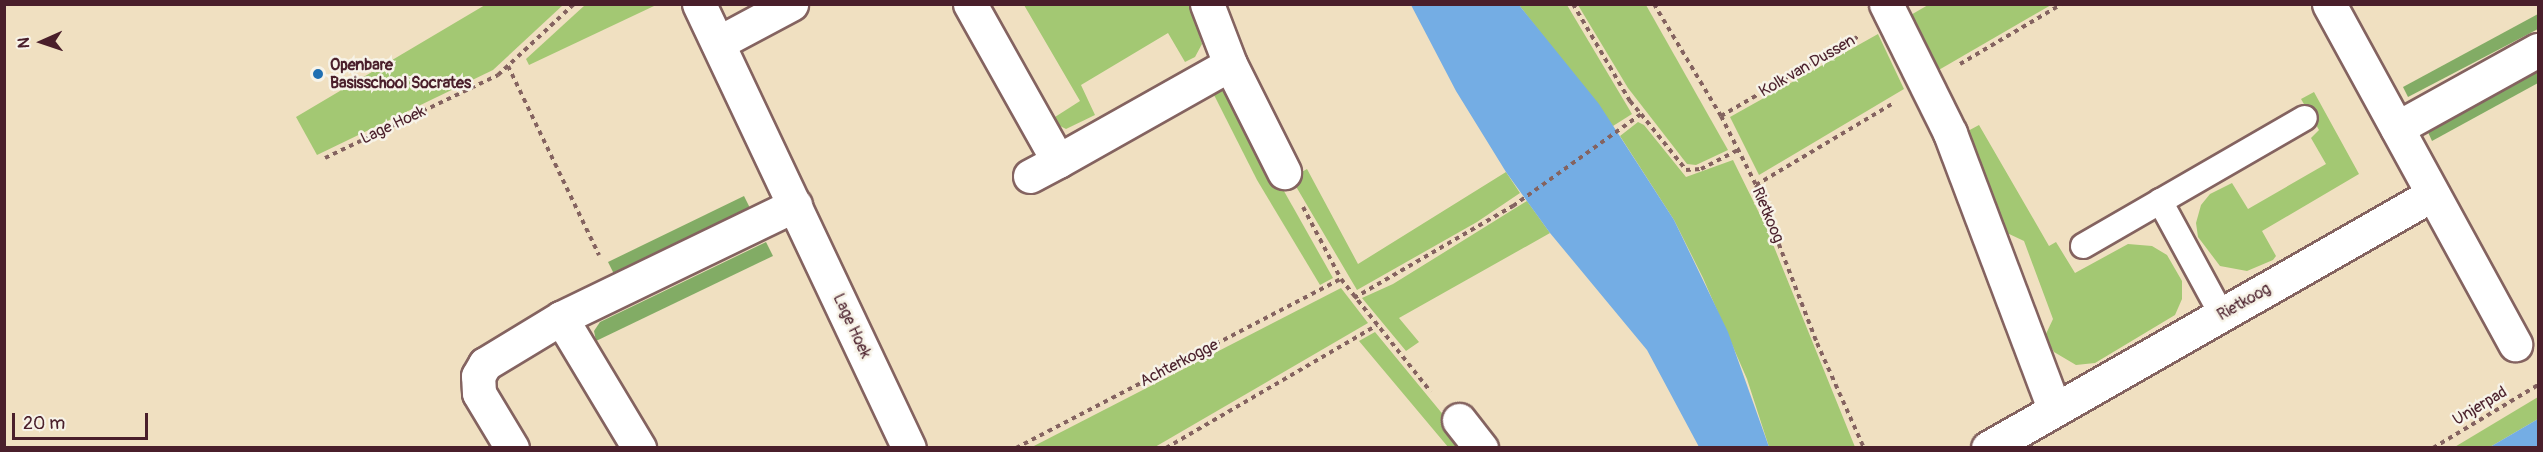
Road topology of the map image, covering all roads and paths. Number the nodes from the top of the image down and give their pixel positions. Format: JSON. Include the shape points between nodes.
{"nodes":[{"id":1,"x":574,"y":4,"type":"edge"},
{"id":2,"x":699,"y":4,"type":"edge"},
{"id":3,"x":791,"y":4,"type":"edge"},
{"id":4,"x":970,"y":4,"type":"edge"},
{"id":5,"x":1207,"y":4,"type":"edge"},
{"id":6,"x":1573,"y":4,"type":"edge"},
{"id":7,"x":1654,"y":4,"type":"edge"},
{"id":8,"x":2329,"y":4,"type":"edge"},
{"id":9,"x":1890,"y":10,"type":"edge"},
{"id":10,"x":718,"y":43,"type":"junction"},
{"id":11,"x":2538,"y":50,"type":"edge"},
{"id":12,"x":1230,"y":64,"type":"junction"},
{"id":13,"x":508,"y":66,"type":"junction"},
{"id":14,"x":1641,"y":114,"type":"junction"},
{"id":15,"x":1721,"y":116,"type":"junction"},
{"id":16,"x":2305,"y":118,"type":"dead end"},
{"id":17,"x":2397,"y":128,"type":"junction"},
{"id":18,"x":1738,"y":150,"type":"junction"},
{"id":19,"x":325,"y":158,"type":"dead end"},
{"id":20,"x":1284,"y":172,"type":"joint"},
{"id":21,"x":2433,"y":194,"type":"junction"},
{"id":22,"x":2160,"y":201,"type":"junction"},
{"id":23,"x":795,"y":205,"type":"junction"},
{"id":24,"x":2083,"y":246,"type":"dead end"},
{"id":25,"x":1341,"y":279,"type":"junction"},
{"id":26,"x":616,"y":291,"type":"junction"},
{"id":27,"x":1354,"y":298,"type":"junction"},
{"id":28,"x":2222,"y":315,"type":"junction"},
{"id":29,"x":561,"y":318,"type":"junction"},
{"id":30,"x":1377,"y":325,"type":"junction"},
{"id":31,"x":2515,"y":344,"type":"dead end"},
{"id":32,"x":2538,"y":385,"type":"edge"},
{"id":33,"x":2054,"y":408,"type":"junction"},
{"id":34,"x":1459,"y":420,"type":"joint"},
{"id":35,"x":512,"y":447,"type":"edge"},
{"id":36,"x":639,"y":447,"type":"edge"},
{"id":37,"x":909,"y":447,"type":"edge"},
{"id":38,"x":1016,"y":447,"type":"edge"},
{"id":39,"x":1166,"y":447,"type":"edge"},
{"id":40,"x":1481,"y":447,"type":"edge"},
{"id":41,"x":1864,"y":447,"type":"edge"},
{"id":42,"x":1988,"y":447,"type":"edge"},
{"id":43,"x":2433,"y":447,"type":"edge"}],
"edges":[{"from":1,"to":13,"type":"path","name":"Lage Hoek"},
{"from":2,"to":10,"type":"street","name":"Lage Hoek"},
{"from":3,"to":10,"type":"street"},
{"from":4,"to":12,"type":"street","via":[[1044,169]]},
{"from":5,"to":12,"type":"street"},
{"from":6,"to":14,"type":"path","via":[[1630,102]]},
{"from":7,"to":15,"type":"path"},
{"from":8,"to":17,"type":"street"},
{"from":9,"to":15,"type":"path","name":"Kolk van Dussen"},
{"from":9,"to":33,"type":"street","via":[[1950,133]]},
{"from":10,"to":23,"type":"street","name":"Lage Hoek"},
{"from":11,"to":17,"type":"street"},
{"from":12,"to":20,"type":"street"},
{"from":13,"to":19,"type":"path","name":"Lage Hoek","via":[[498,75]]},
{"from":13,"to":26,"type":"path"},
{"from":14,"to":18,"type":"path","via":[[1686,170],[1701,169]]},
{"from":14,"to":27,"type":"path","via":[[1513,206]]},
{"from":15,"to":18,"type":"path"},
{"from":16,"to":22,"type":"lane"},
{"from":17,"to":21,"type":"street"},
{"from":18,"to":41,"type":"path","name":"Rietkoog"},
{"from":20,"to":25,"type":"path"},
{"from":21,"to":28,"type":"street","name":"Rietkoog"},
{"from":21,"to":31,"type":"street"},
{"from":22,"to":24,"type":"lane"},
{"from":22,"to":28,"type":"lane"},
{"from":23,"to":26,"type":"street"},
{"from":23,"to":37,"type":"street","name":"Lage Hoek"},
{"from":25,"to":27,"type":"path"},
{"from":25,"to":38,"type":"path","name":"Achterkogge"},
{"from":26,"to":29,"type":"street"},
{"from":27,"to":30,"type":"path"},
{"from":28,"to":33,"type":"street","name":"Rietkoog"},
{"from":29,"to":35,"type":"street","via":[[485,364],[478,376],[479,393]]},
{"from":29,"to":36,"type":"street"},
{"from":30,"to":34,"type":"path","via":[[1449,414]]},
{"from":30,"to":39,"type":"path"},
{"from":32,"to":43,"type":"path","name":"Unjerpad"},
{"from":33,"to":42,"type":"street","name":"Rietkoog"},
{"from":34,"to":40,"type":"street"}]}
